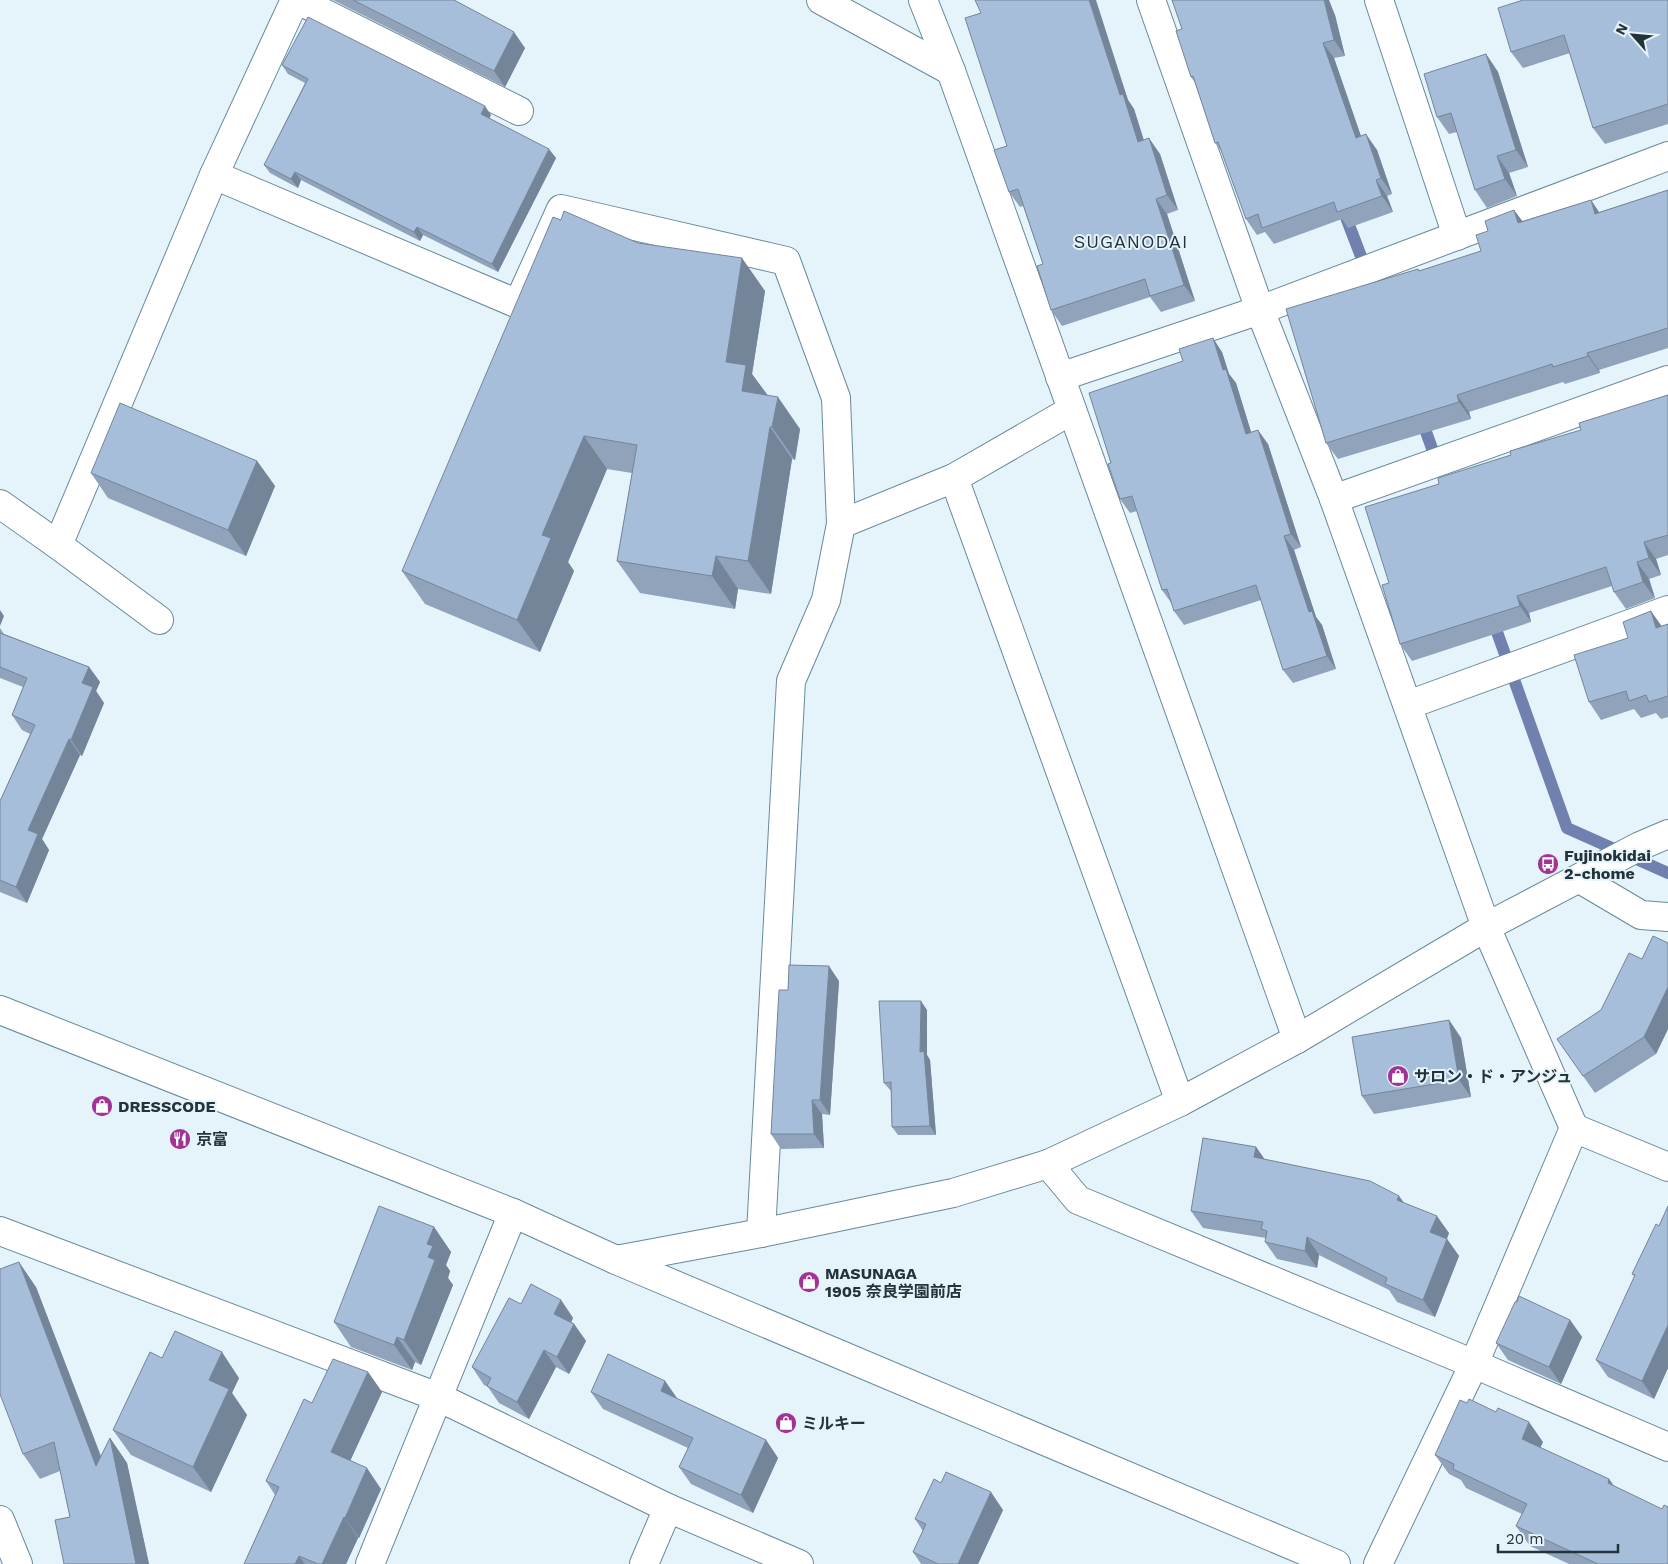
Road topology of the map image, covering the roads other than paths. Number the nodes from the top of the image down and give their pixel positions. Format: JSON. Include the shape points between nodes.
{"nodes":[{"id":1,"x":296,"y":0,"type":"edge"},
{"id":2,"x":821,"y":0,"type":"edge"},
{"id":3,"x":923,"y":0,"type":"edge"},
{"id":4,"x":1151,"y":0,"type":"edge"},
{"id":5,"x":1379,"y":0,"type":"edge"},
{"id":6,"x":951,"y":71,"type":"junction"},
{"id":7,"x":519,"y":111,"type":"dead end"},
{"id":8,"x":1668,"y":156,"type":"edge"},
{"id":9,"x":214,"y":175,"type":"junction"},
{"id":10,"x":1457,"y":236,"type":"junction"},
{"id":11,"x":1260,"y":310,"type":"junction"},
{"id":12,"x":1060,"y":377,"type":"junction"},
{"id":13,"x":1668,"y":380,"type":"edge"},
{"id":14,"x":1072,"y":410,"type":"junction"},
{"id":15,"x":954,"y":478,"type":"junction"},
{"id":16,"x":1334,"y":499,"type":"junction"},
{"id":17,"x":0,"y":504,"type":"edge"},
{"id":18,"x":840,"y":524,"type":"junction"},
{"id":19,"x":58,"y":545,"type":"junction"},
{"id":20,"x":1668,"y":610,"type":"edge"},
{"id":21,"x":159,"y":620,"type":"dead end"},
{"id":22,"x":1408,"y":705,"type":"junction"},
{"id":23,"x":1668,"y":834,"type":"edge"},
{"id":24,"x":1580,"y":879,"type":"junction"},
{"id":25,"x":1668,"y":917,"type":"edge"},
{"id":26,"x":1486,"y":927,"type":"junction"},
{"id":27,"x":0,"y":1010,"type":"edge"},
{"id":28,"x":1297,"y":1039,"type":"junction"},
{"id":29,"x":1180,"y":1102,"type":"junction"},
{"id":30,"x":1574,"y":1128,"type":"junction"},
{"id":31,"x":1048,"y":1164,"type":"junction"},
{"id":32,"x":1668,"y":1168,"type":"edge"},
{"id":33,"x":513,"y":1213,"type":"junction"},
{"id":34,"x":0,"y":1231,"type":"edge"},
{"id":35,"x":762,"y":1233,"type":"junction"},
{"id":36,"x":616,"y":1260,"type":"junction"},
{"id":37,"x":1474,"y":1364,"type":"junction"},
{"id":38,"x":438,"y":1397,"type":"junction"},
{"id":39,"x":1668,"y":1447,"type":"edge"},
{"id":40,"x":668,"y":1508,"type":"junction"},
{"id":41,"x":0,"y":1520,"type":"edge"},
{"id":42,"x":18,"y":1564,"type":"edge"},
{"id":43,"x":370,"y":1564,"type":"edge"},
{"id":44,"x":644,"y":1564,"type":"edge"},
{"id":45,"x":799,"y":1564,"type":"edge"},
{"id":46,"x":1336,"y":1564,"type":"edge"},
{"id":47,"x":1378,"y":1564,"type":"edge"}],
"edges":[{"from":1,"to":7,"type":"street"},
{"from":1,"to":9,"type":"street"},
{"from":2,"to":6,"type":"street"},
{"from":3,"to":6,"type":"street"},
{"from":4,"to":11,"type":"street"},
{"from":5,"to":10,"type":"street"},
{"from":6,"to":12,"type":"street"},
{"from":8,"to":10,"type":"street"},
{"from":9,"to":18,"type":"street","via":[[518,304],[561,209],[786,261],[836,398]]},
{"from":9,"to":19,"type":"street"},
{"from":10,"to":11,"type":"street"},
{"from":11,"to":12,"type":"street"},
{"from":11,"to":16,"type":"street"},
{"from":12,"to":14,"type":"street"},
{"from":13,"to":16,"type":"street"},
{"from":14,"to":15,"type":"street"},
{"from":14,"to":28,"type":"street"},
{"from":15,"to":18,"type":"street"},
{"from":15,"to":29,"type":"street"},
{"from":16,"to":22,"type":"street"},
{"from":17,"to":19,"type":"street"},
{"from":18,"to":35,"type":"street","via":[[826,600],[790,681]]},
{"from":19,"to":21,"type":"street"},
{"from":20,"to":22,"type":"street"},
{"from":22,"to":26,"type":"street"},
{"from":23,"to":24,"type":"street"},
{"from":24,"to":25,"type":"street","via":[[1641,915]]},
{"from":24,"to":26,"type":"street"},
{"from":26,"to":28,"type":"street"},
{"from":26,"to":30,"type":"street"},
{"from":27,"to":33,"type":"street"},
{"from":28,"to":29,"type":"street"},
{"from":29,"to":31,"type":"street"},
{"from":30,"to":32,"type":"street"},
{"from":30,"to":37,"type":"street"},
{"from":31,"to":35,"type":"street","via":[[954,1192]]},
{"from":31,"to":37,"type":"street","via":[[1078,1200]]},
{"from":33,"to":36,"type":"street"},
{"from":33,"to":38,"type":"street"},
{"from":34,"to":38,"type":"street"},
{"from":35,"to":36,"type":"street"},
{"from":36,"to":46,"type":"street"},
{"from":37,"to":39,"type":"street"},
{"from":37,"to":47,"type":"street"},
{"from":38,"to":40,"type":"street"},
{"from":38,"to":43,"type":"street"},
{"from":40,"to":44,"type":"street"},
{"from":40,"to":45,"type":"street"},
{"from":41,"to":42,"type":"street"}]}
